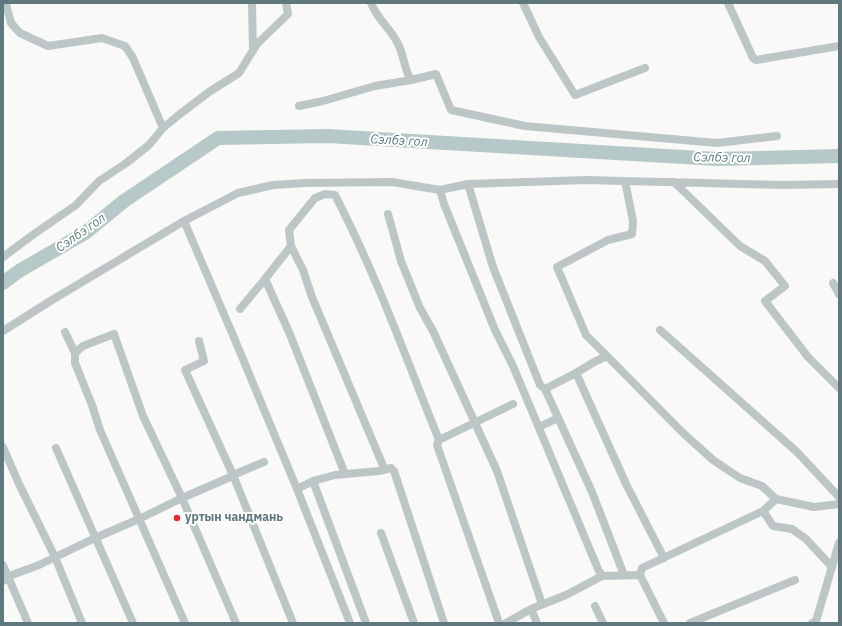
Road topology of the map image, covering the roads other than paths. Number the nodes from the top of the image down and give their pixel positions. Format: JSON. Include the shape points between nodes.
{"nodes":[{"id":1,"x":252,"y":3,"type":"edge"},
{"id":2,"x":286,"y":3,"type":"edge"},
{"id":3,"x":371,"y":3,"type":"edge"},
{"id":4,"x":523,"y":3,"type":"edge"},
{"id":5,"x":728,"y":3,"type":"edge"},
{"id":6,"x":5,"y":5,"type":"edge"},
{"id":7,"x":839,"y":46,"type":"edge"},
{"id":8,"x":253,"y":51,"type":"junction"},
{"id":9,"x":644,"y":68,"type":"dead end"},
{"id":10,"x":411,"y":80,"type":"junction"},
{"id":11,"x":299,"y":106,"type":"dead end"},
{"id":12,"x":163,"y":128,"type":"junction"},
{"id":13,"x":777,"y":136,"type":"dead end"},
{"id":14,"x":625,"y":181,"type":"junction"},
{"id":15,"x":674,"y":182,"type":"junction"},
{"id":16,"x":468,"y":184,"type":"junction"},
{"id":17,"x":839,"y":184,"type":"edge"},
{"id":18,"x":440,"y":190,"type":"junction"},
{"id":19,"x":388,"y":214,"type":"dead end"},
{"id":20,"x":184,"y":221,"type":"junction"},
{"id":21,"x":291,"y":246,"type":"junction"},
{"id":22,"x":3,"y":257,"type":"edge"},
{"id":23,"x":265,"y":279,"type":"junction"},
{"id":24,"x":833,"y":283,"type":"dead end"},
{"id":25,"x":839,"y":294,"type":"edge"},
{"id":26,"x":240,"y":309,"type":"dead end"},
{"id":27,"x":660,"y":330,"type":"dead end"},
{"id":28,"x":3,"y":331,"type":"edge"},
{"id":29,"x":65,"y":332,"type":"dead end"},
{"id":30,"x":199,"y":341,"type":"dead end"},
{"id":31,"x":75,"y":353,"type":"junction"},
{"id":32,"x":607,"y":356,"type":"junction"},
{"id":33,"x":576,"y":373,"type":"junction"},
{"id":34,"x":839,"y":388,"type":"edge"},
{"id":35,"x":545,"y":389,"type":"junction"},
{"id":36,"x":513,"y":404,"type":"dead end"},
{"id":37,"x":558,"y":418,"type":"junction"},
{"id":38,"x":474,"y":422,"type":"junction"},
{"id":39,"x":539,"y":427,"type":"junction"},
{"id":40,"x":439,"y":440,"type":"junction"},
{"id":41,"x":3,"y":447,"type":"edge"},
{"id":42,"x":56,"y":448,"type":"dead end"},
{"id":43,"x":264,"y":462,"type":"dead end"},
{"id":44,"x":384,"y":468,"type":"junction"},
{"id":45,"x":345,"y":474,"type":"junction"},
{"id":46,"x":233,"y":475,"type":"junction"},
{"id":47,"x":313,"y":481,"type":"junction"},
{"id":48,"x":297,"y":490,"type":"junction"},
{"id":49,"x":839,"y":497,"type":"edge"},
{"id":50,"x":182,"y":498,"type":"junction"},
{"id":51,"x":776,"y":499,"type":"junction"},
{"id":52,"x":839,"y":504,"type":"edge"},
{"id":53,"x":763,"y":511,"type":"junction"},
{"id":54,"x":139,"y":519,"type":"junction"},
{"id":55,"x":380,"y":533,"type":"dead end"},
{"id":56,"x":95,"y":538,"type":"junction"},
{"id":57,"x":839,"y":543,"type":"edge"},
{"id":58,"x":55,"y":557,"type":"junction"},
{"id":59,"x":664,"y":558,"type":"junction"},
{"id":60,"x":3,"y":565,"type":"edge"},
{"id":61,"x":832,"y":567,"type":"junction"},
{"id":62,"x":624,"y":575,"type":"junction"},
{"id":63,"x":640,"y":575,"type":"junction"},
{"id":64,"x":602,"y":576,"type":"junction"},
{"id":65,"x":6,"y":580,"type":"edge"},
{"id":66,"x":795,"y":580,"type":"dead end"},
{"id":67,"x":542,"y":604,"type":"junction"},
{"id":68,"x":596,"y":606,"type":"dead end"},
{"id":69,"x":531,"y":609,"type":"junction"},
{"id":70,"x":28,"y":623,"type":"edge"},
{"id":71,"x":82,"y":623,"type":"edge"},
{"id":72,"x":133,"y":623,"type":"edge"},
{"id":73,"x":185,"y":623,"type":"edge"},
{"id":74,"x":236,"y":623,"type":"edge"},
{"id":75,"x":293,"y":623,"type":"edge"},
{"id":76,"x":350,"y":623,"type":"edge"},
{"id":77,"x":366,"y":623,"type":"edge"},
{"id":78,"x":414,"y":623,"type":"edge"},
{"id":79,"x":444,"y":623,"type":"edge"},
{"id":80,"x":499,"y":623,"type":"edge"},
{"id":81,"x":506,"y":623,"type":"edge"},
{"id":82,"x":537,"y":623,"type":"edge"},
{"id":83,"x":603,"y":623,"type":"edge"},
{"id":84,"x":664,"y":623,"type":"edge"},
{"id":85,"x":690,"y":623,"type":"edge"},
{"id":86,"x":812,"y":623,"type":"edge"}],
"edges":[{"from":1,"to":8,"type":"street"},
{"from":2,"to":8,"type":"street","via":[[288,14]]},
{"from":3,"to":10,"type":"street","via":[[374,12],[399,45]]},
{"from":4,"to":9,"type":"street","via":[[575,95]]},
{"from":5,"to":7,"type":"street","via":[[756,60]]},
{"from":6,"to":12,"type":"street","via":[[11,23],[20,33],[48,46],[102,38],[126,46]]},
{"from":8,"to":12,"type":"street","via":[[239,73]]},
{"from":10,"to":11,"type":"street","via":[[375,86]]},
{"from":10,"to":13,"type":"street","via":[[436,74],[451,110],[525,126],[717,143]]},
{"from":12,"to":22,"type":"street","via":[[149,145],[99,181],[76,205]]},
{"from":14,"to":15,"type":"street"},
{"from":14,"to":16,"type":"street"},
{"from":14,"to":32,"type":"street","via":[[633,221],[632,234],[608,240],[557,267],[586,335]]},
{"from":15,"to":17,"type":"street"},
{"from":15,"to":34,"type":"street","via":[[740,246],[765,262],[785,286],[765,301],[808,357]]},
{"from":16,"to":18,"type":"street"},
{"from":16,"to":35,"type":"street","via":[[493,267],[540,386]]},
{"from":18,"to":20,"type":"street","via":[[392,182],[273,185],[238,193]]},
{"from":18,"to":39,"type":"street","via":[[495,330]]},
{"from":19,"to":38,"type":"street","via":[[401,261],[420,308]]},
{"from":20,"to":28,"type":"street"},
{"from":20,"to":48,"type":"street"},
{"from":21,"to":23,"type":"street"},
{"from":21,"to":40,"type":"street","via":[[289,230],[315,198],[325,194],[334,195],[377,286]]},
{"from":21,"to":44,"type":"street"},
{"from":23,"to":26,"type":"street"},
{"from":23,"to":45,"type":"street","via":[[289,332]]},
{"from":24,"to":25,"type":"street"},
{"from":27,"to":49,"type":"street","via":[[798,452]]},
{"from":29,"to":31,"type":"street"},
{"from":30,"to":46,"type":"street","via":[[204,361],[186,370]]},
{"from":31,"to":50,"type":"street","via":[[83,346],[114,334],[143,416]]},
{"from":31,"to":54,"type":"street","via":[[75,363],[100,430]]},
{"from":32,"to":33,"type":"street"},
{"from":32,"to":51,"type":"street","via":[[713,460],[740,478],[762,486]]},
{"from":33,"to":35,"type":"street"},
{"from":33,"to":59,"type":"street","via":[[627,486]]},
{"from":35,"to":37,"type":"street"},
{"from":36,"to":38,"type":"street"},
{"from":37,"to":39,"type":"street"},
{"from":37,"to":62,"type":"street","via":[[592,492]]},
{"from":38,"to":40,"type":"street"},
{"from":38,"to":67,"type":"street","via":[[497,471]]},
{"from":39,"to":64,"type":"street"},
{"from":40,"to":80,"type":"street","via":[[437,445]]},
{"from":41,"to":58,"type":"street"},
{"from":42,"to":56,"type":"street"},
{"from":43,"to":46,"type":"street"},
{"from":44,"to":45,"type":"street","via":[[379,471]]},
{"from":44,"to":79,"type":"street","via":[[391,468],[394,471]]},
{"from":45,"to":47,"type":"street","via":[[335,474]]},
{"from":46,"to":50,"type":"street"},
{"from":46,"to":75,"type":"street"},
{"from":47,"to":48,"type":"street"},
{"from":47,"to":77,"type":"street"},
{"from":48,"to":76,"type":"street"},
{"from":50,"to":54,"type":"street"},
{"from":50,"to":74,"type":"street"},
{"from":51,"to":52,"type":"street","via":[[814,507]]},
{"from":51,"to":53,"type":"street"},
{"from":53,"to":59,"type":"street"},
{"from":53,"to":61,"type":"street","via":[[772,526],[792,529],[806,539]]},
{"from":54,"to":56,"type":"street"},
{"from":54,"to":73,"type":"street"},
{"from":55,"to":78,"type":"street"},
{"from":56,"to":58,"type":"street"},
{"from":56,"to":72,"type":"street"},
{"from":57,"to":61,"type":"street"},
{"from":58,"to":65,"type":"street"},
{"from":58,"to":71,"type":"street"},
{"from":59,"to":63,"type":"street","via":[[642,568]]},
{"from":60,"to":65,"type":"street"},
{"from":61,"to":86,"type":"street","via":[[816,621]]},
{"from":62,"to":63,"type":"street"},
{"from":62,"to":64,"type":"street"},
{"from":63,"to":84,"type":"street"},
{"from":64,"to":67,"type":"street"},
{"from":65,"to":70,"type":"street"},
{"from":66,"to":85,"type":"street"},
{"from":67,"to":69,"type":"street"},
{"from":68,"to":83,"type":"street"},
{"from":69,"to":81,"type":"street"},
{"from":69,"to":82,"type":"street"}]}
